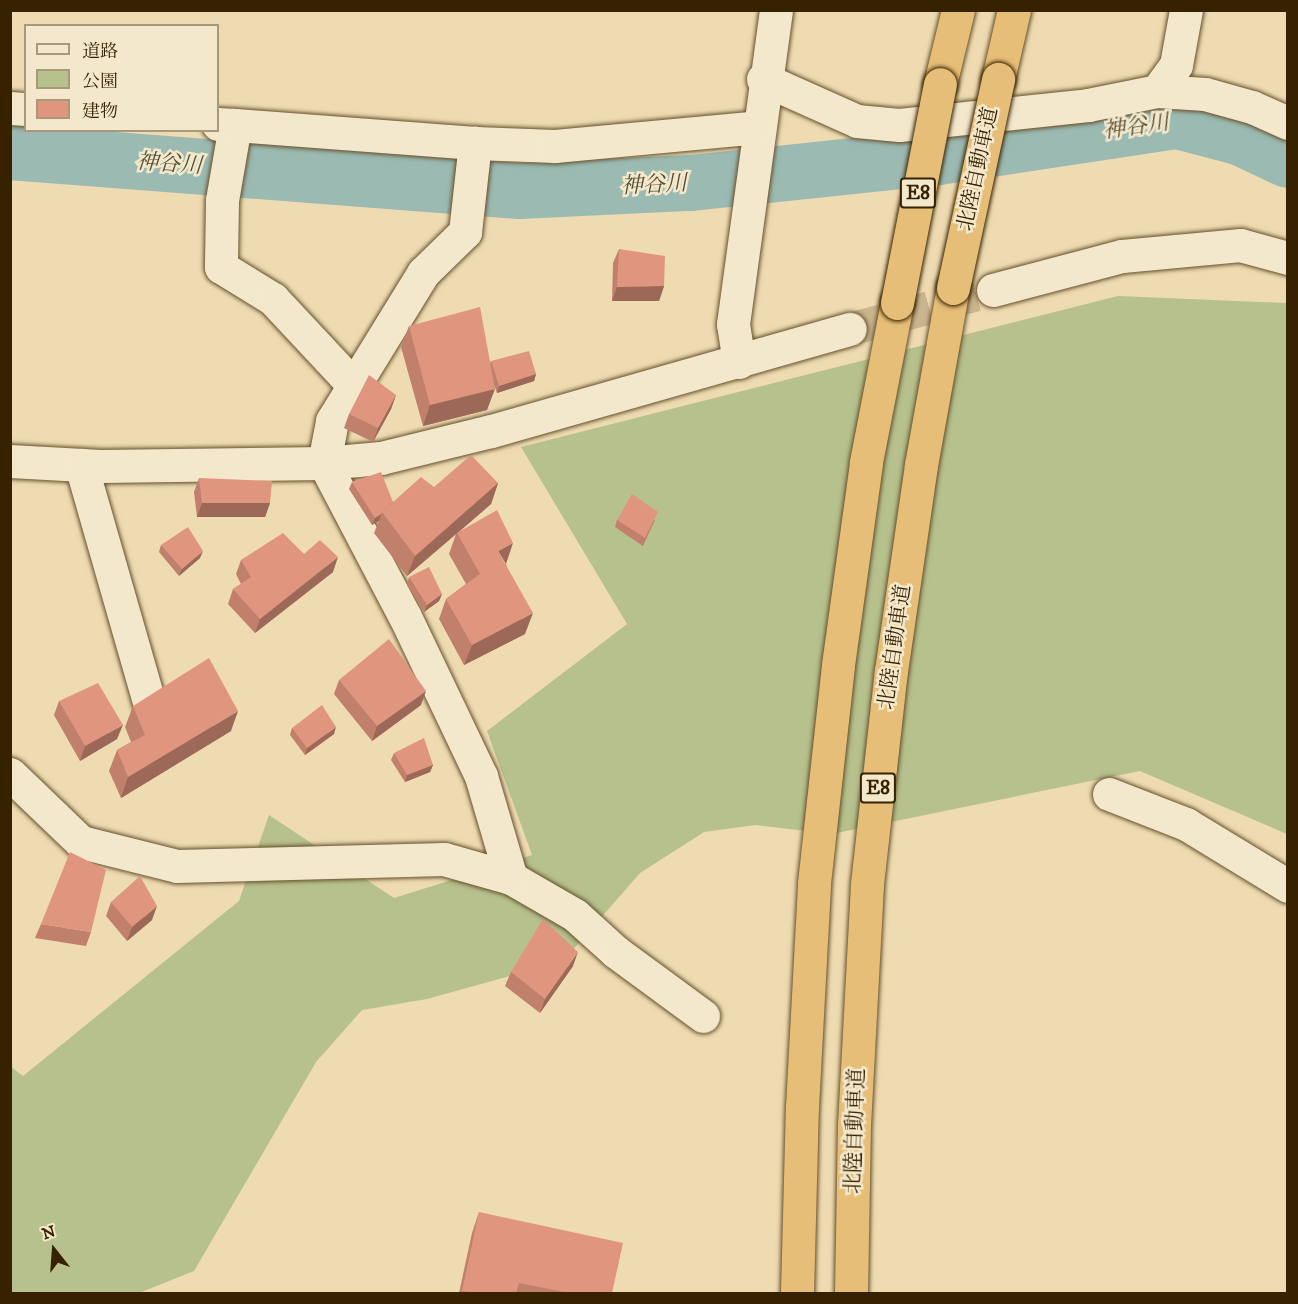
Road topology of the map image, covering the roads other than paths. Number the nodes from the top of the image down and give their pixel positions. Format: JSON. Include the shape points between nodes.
{"nodes":[{"id":1,"x":776,"y":10,"type":"edge"},
{"id":2,"x":958,"y":10,"type":"edge"},
{"id":3,"x":1014,"y":10,"type":"edge"},
{"id":4,"x":1186,"y":10,"type":"edge"},
{"id":5,"x":764,"y":79,"type":"junction"},
{"id":6,"x":1156,"y":91,"type":"junction"},
{"id":7,"x":1287,"y":123,"type":"edge"},
{"id":8,"x":226,"y":125,"type":"edge"},
{"id":9,"x":757,"y":134,"type":"junction"},
{"id":10,"x":475,"y":147,"type":"junction"},
{"id":11,"x":1287,"y":258,"type":"edge"},
{"id":12,"x":993,"y":290,"type":"tunnel mouth"},
{"id":13,"x":850,"y":328,"type":"tunnel mouth"},
{"id":14,"x":738,"y":362,"type":"junction"},
{"id":15,"x":354,"y":386,"type":"junction"},
{"id":16,"x":10,"y":461,"type":"edge"},
{"id":17,"x":324,"y":463,"type":"junction"},
{"id":18,"x":81,"y":465,"type":"junction"},
{"id":19,"x":149,"y":702,"type":"edge"},
{"id":20,"x":10,"y":774,"type":"edge"},
{"id":21,"x":1109,"y":794,"type":"dead end"},
{"id":22,"x":511,"y":878,"type":"junction"},
{"id":23,"x":1287,"y":886,"type":"edge"},
{"id":24,"x":703,"y":1016,"type":"dead end"},
{"id":25,"x":797,"y":1293,"type":"edge"},
{"id":26,"x":851,"y":1293,"type":"edge"}],
"edges":[{"from":1,"to":5,"type":"street"},
{"from":2,"to":25,"type":"highway","number":"E8","bridge":true,"via":[[940,84],[863,484],[837,665],[814,883]]},
{"from":3,"to":26,"type":"highway","name":"北陸自動車道","number":"E8","bridge":true,"via":[[953,288],[919,476],[891,671],[867,884],[854,1125]]},
{"from":4,"to":6,"type":"street","via":[[1176,65]]},
{"from":5,"to":6,"type":"street","via":[[857,121],[899,126],[1088,105]]},
{"from":5,"to":9,"type":"street"},
{"from":6,"to":7,"type":"street","via":[[1205,93],[1252,107]]},
{"from":8,"to":10,"type":"street"},
{"from":8,"to":15,"type":"street","via":[[220,267],[273,299]]},
{"from":9,"to":10,"type":"street"},
{"from":9,"to":14,"type":"street","via":[[733,324]]},
{"from":10,"to":15,"type":"street","via":[[465,232],[423,273]]},
{"from":11,"to":12,"type":"street","via":[[1240,245],[1122,256]]},
{"from":13,"to":14,"type":"street"},
{"from":14,"to":17,"type":"street","via":[[381,458]]},
{"from":15,"to":17,"type":"street","via":[[332,421]]},
{"from":16,"to":18,"type":"street"},
{"from":17,"to":18,"type":"street"},
{"from":17,"to":22,"type":"street","via":[[482,776]]},
{"from":18,"to":19,"type":"street"},
{"from":20,"to":22,"type":"street","via":[[81,842],[177,866],[444,859]]},
{"from":21,"to":23,"type":"street","via":[[1186,825]]},
{"from":22,"to":24,"type":"street","via":[[574,915],[616,952]]}]}
